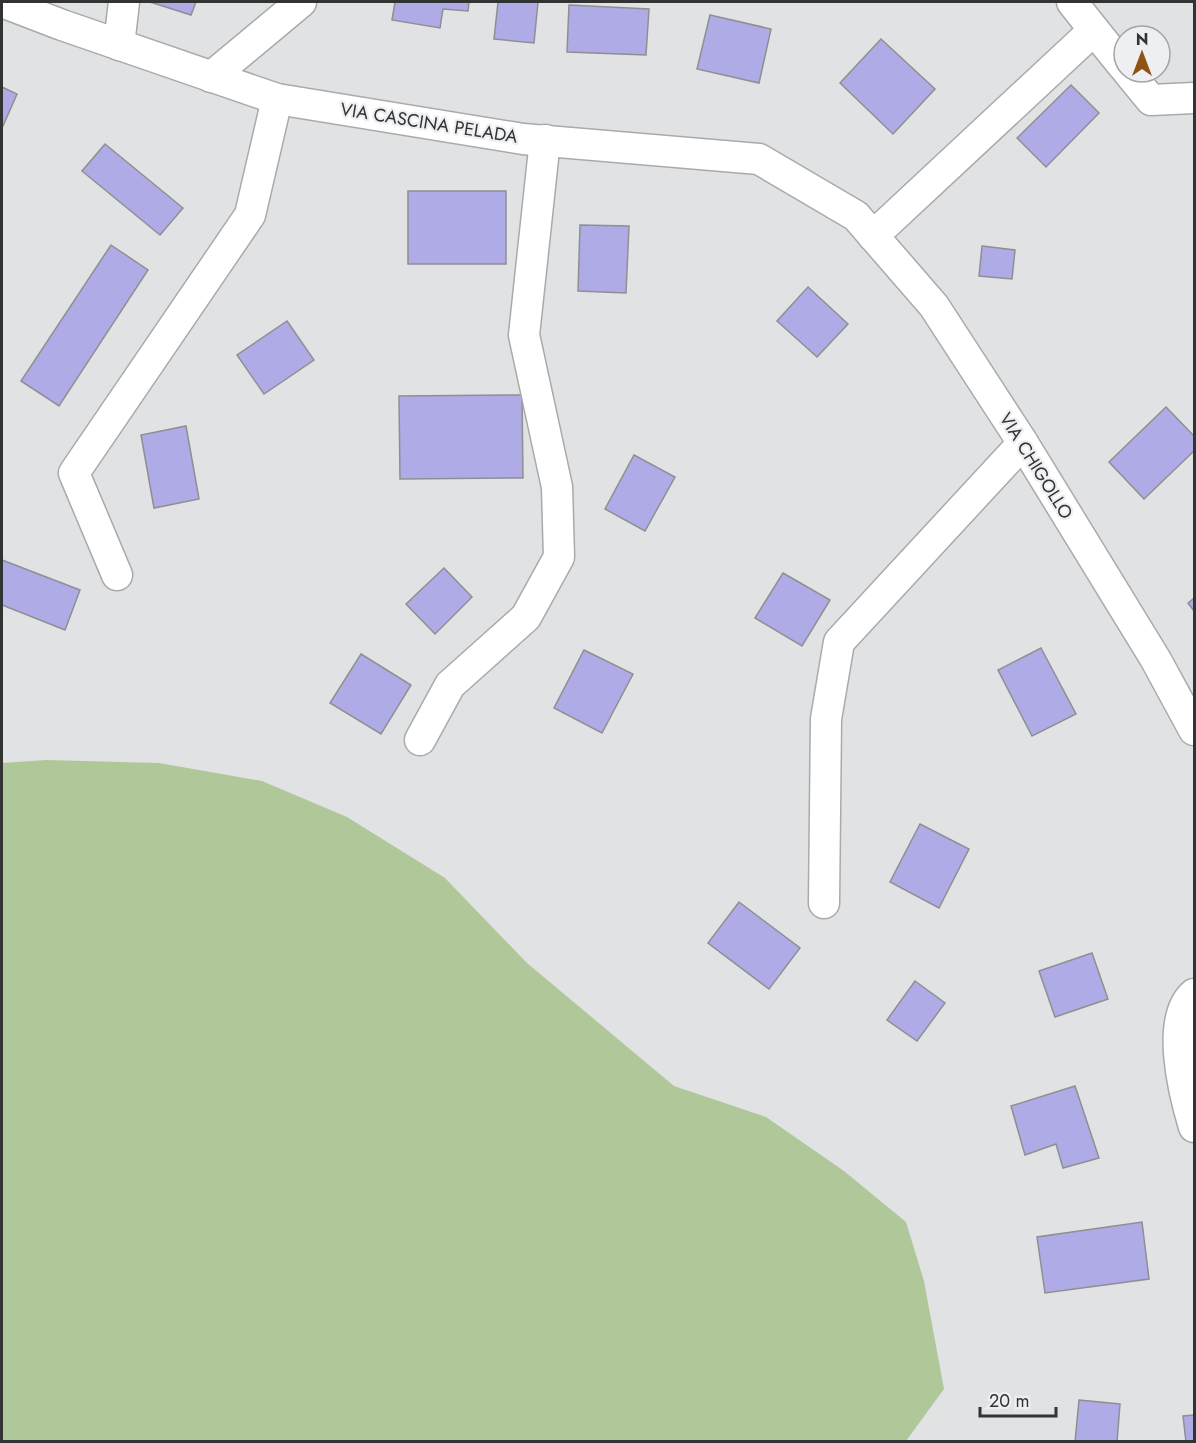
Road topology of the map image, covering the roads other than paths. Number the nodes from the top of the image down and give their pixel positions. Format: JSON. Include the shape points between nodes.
{"nodes":[{"id":1,"x":2,"y":2,"type":"edge"},
{"id":2,"x":124,"y":2,"type":"edge"},
{"id":3,"x":301,"y":2,"type":"edge"},
{"id":4,"x":1072,"y":2,"type":"edge"},
{"id":5,"x":1094,"y":30,"type":"junction"},
{"id":6,"x":119,"y":45,"type":"junction"},
{"id":7,"x":1112,"y":52,"type":"edge"},
{"id":8,"x":212,"y":77,"type":"junction"},
{"id":9,"x":1138,"y":84,"type":"edge"},
{"id":10,"x":1194,"y":98,"type":"edge"},
{"id":11,"x":277,"y":99,"type":"junction"},
{"id":12,"x":545,"y":140,"type":"junction"},
{"id":13,"x":865,"y":226,"type":"junction"},
{"id":14,"x":1023,"y":444,"type":"junction"},
{"id":15,"x":117,"y":575,"type":"dead end"},
{"id":16,"x":1194,"y":730,"type":"edge"},
{"id":17,"x":420,"y":740,"type":"dead end"},
{"id":18,"x":824,"y":903,"type":"dead end"},
{"id":19,"x":1194,"y":994,"type":"edge"},
{"id":20,"x":1194,"y":1127,"type":"edge"}],
"edges":[{"from":1,"to":6,"type":"street","name":"VIA CASCINA PELADA"},
{"from":2,"to":6,"type":"street"},
{"from":3,"to":8,"type":"street"},
{"from":4,"to":5,"type":"street"},
{"from":5,"to":7,"type":"street"},
{"from":5,"to":13,"type":"street"},
{"from":6,"to":8,"type":"street","name":"VIA CASCINA PELADA"},
{"from":8,"to":11,"type":"street","name":"VIA CASCINA PELADA"},
{"from":9,"to":10,"type":"street","via":[[1151,100]]},
{"from":11,"to":12,"type":"street","name":"VIA CASCINA PELADA"},
{"from":11,"to":15,"type":"street","via":[[250,215],[74,473]]},
{"from":12,"to":13,"type":"street","name":"VIA CASCINA PELADA","via":[[759,159]]},
{"from":12,"to":17,"type":"street","via":[[524,335],[557,487],[559,557],[526,617],[450,685]]},
{"from":13,"to":14,"type":"street","name":"VIA CHIGOLLO","via":[[934,306]]},
{"from":14,"to":16,"type":"street","name":"VIA CHIGOLLO","via":[[1156,660]]},
{"from":14,"to":18,"type":"street","via":[[839,642],[826,719]]},
{"from":19,"to":20,"type":"street","via":[[1186,1001],[1176,1040]]}]}
